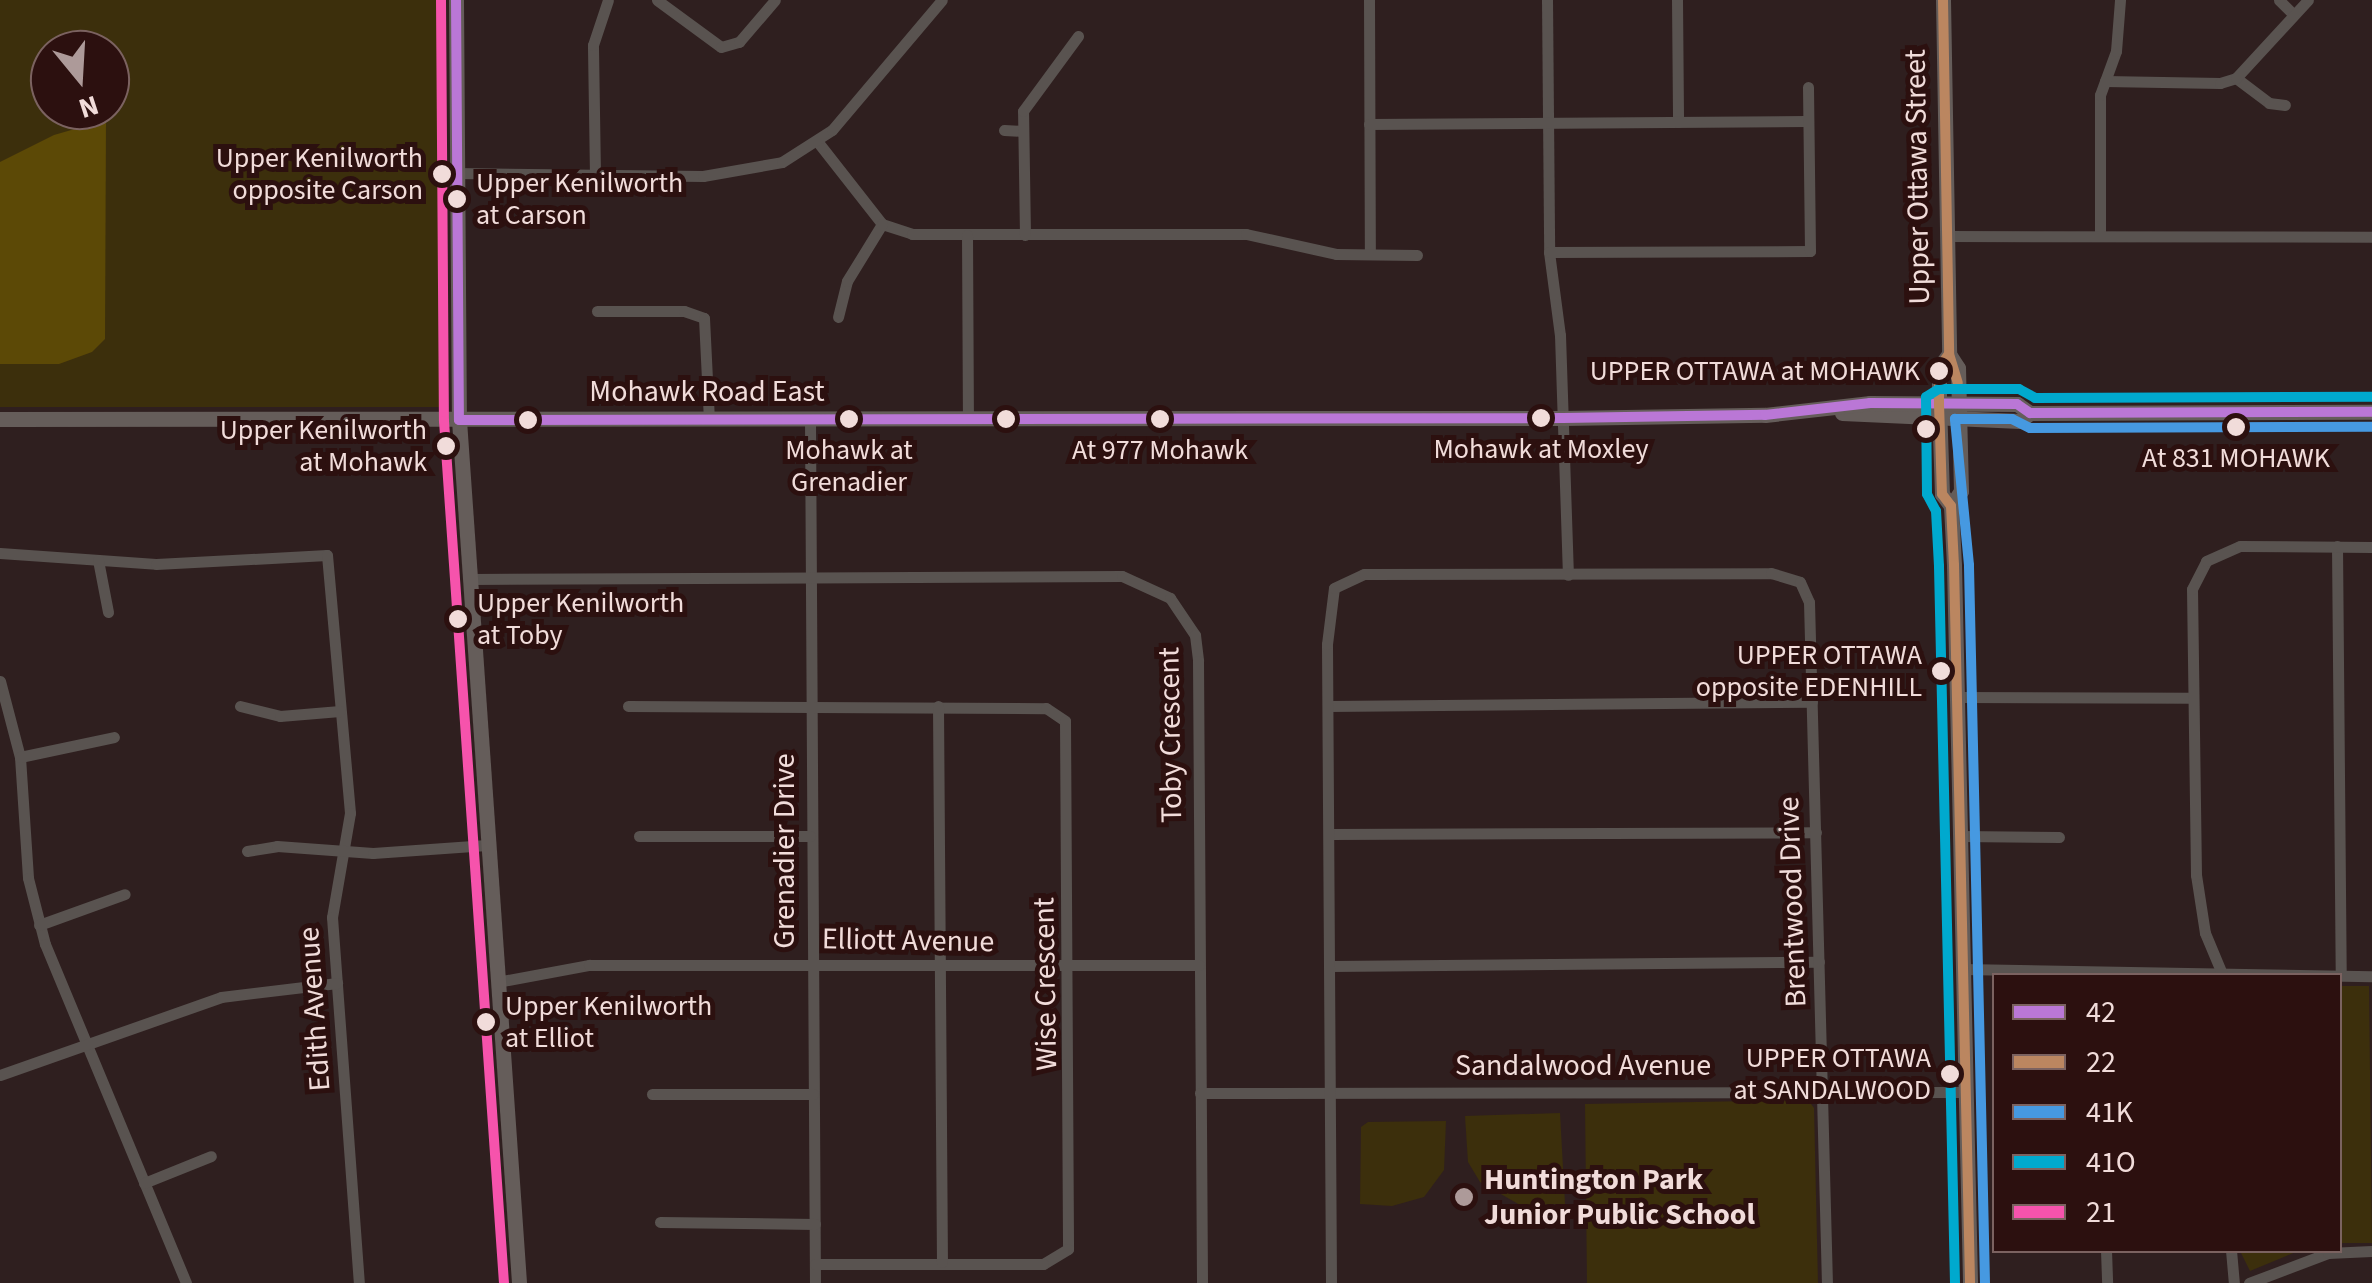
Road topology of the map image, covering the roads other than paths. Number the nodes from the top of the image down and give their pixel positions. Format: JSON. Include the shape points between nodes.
{"nodes":[{"id":1,"x":456,"y":0,"type":"edge"},
{"id":2,"x":608,"y":0,"type":"edge"},
{"id":3,"x":657,"y":0,"type":"edge"},
{"id":4,"x":775,"y":0,"type":"edge"},
{"id":5,"x":942,"y":0,"type":"edge"},
{"id":6,"x":1369,"y":0,"type":"edge"},
{"id":7,"x":1547,"y":0,"type":"edge"},
{"id":8,"x":1677,"y":0,"type":"edge"},
{"id":9,"x":1943,"y":0,"type":"edge"},
{"id":10,"x":2120,"y":0,"type":"edge"},
{"id":11,"x":2279,"y":0,"type":"edge"},
{"id":12,"x":2308,"y":0,"type":"edge"},
{"id":13,"x":2292,"y":14,"type":"junction"},
{"id":14,"x":1078,"y":36,"type":"dead end"},
{"id":15,"x":2236,"y":78,"type":"junction"},
{"id":16,"x":2105,"y":82,"type":"junction"},
{"id":17,"x":1808,"y":86,"type":"dead end"},
{"id":18,"x":2285,"y":105,"type":"dead end"},
{"id":19,"x":1806,"y":120,"type":"junction"},
{"id":20,"x":1548,"y":122,"type":"junction"},
{"id":21,"x":1678,"y":122,"type":"junction"},
{"id":22,"x":1370,"y":124,"type":"junction"},
{"id":23,"x":1004,"y":130,"type":"dead end"},
{"id":24,"x":1022,"y":131,"type":"junction"},
{"id":25,"x":817,"y":141,"type":"junction"},
{"id":26,"x":456,"y":173,"type":"junction"},
{"id":27,"x":595,"y":175,"type":"junction"},
{"id":28,"x":882,"y":224,"type":"junction"},
{"id":29,"x":2100,"y":234,"type":"junction"},
{"id":30,"x":967,"y":235,"type":"junction"},
{"id":31,"x":1025,"y":235,"type":"junction"},
{"id":32,"x":1946,"y":236,"type":"junction"},
{"id":33,"x":2372,"y":238,"type":"edge"},
{"id":34,"x":1550,"y":252,"type":"junction"},
{"id":35,"x":1370,"y":254,"type":"junction"},
{"id":36,"x":1417,"y":255,"type":"dead end"},
{"id":37,"x":597,"y":311,"type":"dead end"},
{"id":38,"x":838,"y":317,"type":"dead end"},
{"id":39,"x":1949,"y":354,"type":"junction"},
{"id":40,"x":1959,"y":411,"type":"junction"},
{"id":41,"x":1939,"y":412,"type":"junction"},
{"id":42,"x":2372,"y":412,"type":"edge"},
{"id":43,"x":810,"y":418,"type":"junction"},
{"id":44,"x":1563,"y":418,"type":"junction"},
{"id":45,"x":0,"y":419,"type":"edge"},
{"id":46,"x":709,"y":419,"type":"junction"},
{"id":47,"x":459,"y":420,"type":"junction"},
{"id":48,"x":968,"y":420,"type":"junction"},
{"id":49,"x":1950,"y":506,"type":"junction"},
{"id":50,"x":2337,"y":546,"type":"junction"},
{"id":51,"x":2372,"y":546,"type":"edge"},
{"id":52,"x":0,"y":553,"type":"edge"},
{"id":53,"x":98,"y":560,"type":"junction"},
{"id":54,"x":1568,"y":575,"type":"junction"},
{"id":55,"x":810,"y":578,"type":"junction"},
{"id":56,"x":471,"y":579,"type":"junction"},
{"id":57,"x":108,"y":612,"type":"dead end"},
{"id":58,"x":0,"y":681,"type":"edge"},
{"id":59,"x":1957,"y":697,"type":"junction"},
{"id":60,"x":2192,"y":698,"type":"junction"},
{"id":61,"x":1812,"y":702,"type":"junction"},
{"id":62,"x":240,"y":706,"type":"dead end"},
{"id":63,"x":628,"y":706,"type":"dead end"},
{"id":64,"x":810,"y":706,"type":"junction"},
{"id":65,"x":938,"y":706,"type":"junction"},
{"id":66,"x":1328,"y":706,"type":"junction"},
{"id":67,"x":340,"y":711,"type":"junction"},
{"id":68,"x":114,"y":736,"type":"dead end"},
{"id":69,"x":20,"y":757,"type":"junction"},
{"id":70,"x":1816,"y":832,"type":"junction"},
{"id":71,"x":1329,"y":834,"type":"junction"},
{"id":72,"x":640,"y":836,"type":"dead end"},
{"id":73,"x":810,"y":836,"type":"junction"},
{"id":74,"x":1960,"y":836,"type":"junction"},
{"id":75,"x":2059,"y":837,"type":"dead end"},
{"id":76,"x":487,"y":844,"type":"junction"},
{"id":77,"x":248,"y":851,"type":"dead end"},
{"id":78,"x":346,"y":853,"type":"junction"},
{"id":79,"x":124,"y":894,"type":"dead end"},
{"id":80,"x":39,"y":925,"type":"junction"},
{"id":81,"x":1819,"y":962,"type":"junction"},
{"id":82,"x":811,"y":964,"type":"junction"},
{"id":83,"x":940,"y":965,"type":"junction"},
{"id":84,"x":1199,"y":965,"type":"junction"},
{"id":85,"x":1070,"y":966,"type":"junction"},
{"id":86,"x":1331,"y":966,"type":"junction"},
{"id":87,"x":1963,"y":968,"type":"junction"},
{"id":88,"x":2100,"y":973,"type":"edge"},
{"id":89,"x":2222,"y":973,"type":"edge"},
{"id":90,"x":2341,"y":973,"type":"edge"},
{"id":91,"x":2342,"y":975,"type":"edge"},
{"id":92,"x":2372,"y":976,"type":"edge"},
{"id":93,"x":337,"y":982,"type":"junction"},
{"id":94,"x":498,"y":982,"type":"junction"},
{"id":95,"x":86,"y":1049,"type":"junction"},
{"id":96,"x":0,"y":1075,"type":"edge"},
{"id":97,"x":1822,"y":1091,"type":"junction"},
{"id":98,"x":1966,"y":1092,"type":"junction"},
{"id":99,"x":1200,"y":1093,"type":"junction"},
{"id":100,"x":1330,"y":1093,"type":"junction"},
{"id":101,"x":652,"y":1094,"type":"dead end"},
{"id":102,"x":813,"y":1094,"type":"junction"},
{"id":103,"x":210,"y":1156,"type":"dead end"},
{"id":104,"x":144,"y":1183,"type":"junction"},
{"id":105,"x":660,"y":1222,"type":"dead end"},
{"id":106,"x":815,"y":1224,"type":"junction"},
{"id":107,"x":2372,"y":1251,"type":"edge"},
{"id":108,"x":2342,"y":1252,"type":"edge"},
{"id":109,"x":2106,"y":1253,"type":"edge"},
{"id":110,"x":2230,"y":1253,"type":"edge"},
{"id":111,"x":2328,"y":1253,"type":"edge"},
{"id":112,"x":942,"y":1262,"type":"junction"},
{"id":113,"x":815,"y":1264,"type":"junction"},
{"id":114,"x":186,"y":1283,"type":"edge"},
{"id":115,"x":359,"y":1283,"type":"edge"},
{"id":116,"x":519,"y":1283,"type":"edge"},
{"id":117,"x":815,"y":1283,"type":"edge"},
{"id":118,"x":1202,"y":1283,"type":"edge"},
{"id":119,"x":1330,"y":1283,"type":"edge"},
{"id":120,"x":1827,"y":1283,"type":"edge"},
{"id":121,"x":1970,"y":1283,"type":"edge"},
{"id":122,"x":2107,"y":1283,"type":"edge"},
{"id":123,"x":2234,"y":1283,"type":"edge"},
{"id":124,"x":2249,"y":1283,"type":"edge"}],
"edges":[{"from":1,"to":26,"type":"main road"},
{"from":2,"to":27,"type":"street","via":[[593,45]]},
{"from":3,"to":4,"type":"street","via":[[721,47],[739,42]]},
{"from":5,"to":25,"type":"street"},
{"from":6,"to":22,"type":"street"},
{"from":7,"to":20,"type":"street"},
{"from":8,"to":21,"type":"street"},
{"from":9,"to":32,"type":"main road","name":"Upper Ottawa Street"},
{"from":10,"to":16,"type":"street"},
{"from":11,"to":13,"type":"street"},
{"from":12,"to":13,"type":"street"},
{"from":13,"to":15,"type":"street"},
{"from":14,"to":24,"type":"street","via":[[1027,101]]},
{"from":15,"to":16,"type":"street"},
{"from":15,"to":18,"type":"street","via":[[2269,102]]},
{"from":16,"to":29,"type":"street"},
{"from":17,"to":19,"type":"street"},
{"from":19,"to":21,"type":"street"},
{"from":19,"to":34,"type":"street","via":[[1810,251]]},
{"from":20,"to":21,"type":"street"},
{"from":20,"to":22,"type":"street"},
{"from":20,"to":34,"type":"street"},
{"from":22,"to":35,"type":"street"},
{"from":23,"to":24,"type":"street"},
{"from":24,"to":31,"type":"street"},
{"from":25,"to":27,"type":"street","via":[[782,162],[730,174]]},
{"from":25,"to":28,"type":"street"},
{"from":26,"to":27,"type":"street"},
{"from":26,"to":47,"type":"main road"},
{"from":28,"to":30,"type":"street","via":[[912,234]]},
{"from":28,"to":38,"type":"street","via":[[847,280]]},
{"from":29,"to":32,"type":"street"},
{"from":29,"to":33,"type":"street"},
{"from":30,"to":31,"type":"street"},
{"from":30,"to":48,"type":"street"},
{"from":31,"to":35,"type":"street","via":[[1246,234],[1336,254]]},
{"from":32,"to":39,"type":"main road","name":"Upper Ottawa Street"},
{"from":34,"to":44,"type":"street"},
{"from":35,"to":36,"type":"street"},
{"from":37,"to":46,"type":"street","via":[[684,311],[704,318]]},
{"from":39,"to":40,"type":"main road","name":"Upper Ottawa Street","via":[[1958,368]]},
{"from":39,"to":41,"type":"main road","name":"Upper Ottawa Street","via":[[1939,368]]},
{"from":40,"to":41,"type":"main road","name":"Mohawk Road East"},
{"from":40,"to":42,"type":"main road","name":"Mohawk Road East","via":[[2020,421],[2030,412]]},
{"from":40,"to":49,"type":"main road","name":"Upper Ottawa Street","via":[[1961,491]]},
{"from":41,"to":44,"type":"main road","name":"Mohawk Road East","via":[[1870,403],[1833,411]]},
{"from":41,"to":49,"type":"main road","name":"Upper Ottawa Street","via":[[1942,494]]},
{"from":43,"to":46,"type":"main road","name":"Mohawk Road East"},
{"from":43,"to":48,"type":"main road","name":"Mohawk Road East"},
{"from":43,"to":55,"type":"street","name":"Grenadier Drive"},
{"from":44,"to":48,"type":"main road","name":"Mohawk Road East"},
{"from":44,"to":54,"type":"street"},
{"from":45,"to":47,"type":"main road","name":"Mohawk Road East"},
{"from":46,"to":47,"type":"main road","name":"Mohawk Road East"},
{"from":47,"to":56,"type":"main road"},
{"from":49,"to":59,"type":"main road","name":"Upper Ottawa Street"},
{"from":50,"to":51,"type":"street"},
{"from":50,"to":60,"type":"street","via":[[2240,546],[2206,561],[2190,610]]},
{"from":50,"to":90,"type":"street"},
{"from":52,"to":53,"type":"street"},
{"from":53,"to":57,"type":"street"},
{"from":53,"to":67,"type":"street","name":"Edith Avenue","via":[[156,564],[327,555]]},
{"from":54,"to":61,"type":"street","name":"Brentwood Drive","via":[[1771,574],[1800,582],[1809,602]]},
{"from":54,"to":66,"type":"street","via":[[1362,574],[1338,583],[1328,605]]},
{"from":55,"to":56,"type":"street","name":"Toby Crescent"},
{"from":55,"to":64,"type":"street","name":"Grenadier Drive"},
{"from":55,"to":84,"type":"street","name":"Toby Crescent","via":[[1122,576],[1170,598],[1198,648]]},
{"from":56,"to":76,"type":"main road"},
{"from":58,"to":69,"type":"street"},
{"from":59,"to":60,"type":"street"},
{"from":59,"to":74,"type":"main road","name":"Upper Ottawa Street"},
{"from":60,"to":89,"type":"street","via":[[2200,912]]},
{"from":61,"to":66,"type":"street"},
{"from":61,"to":70,"type":"street","name":"Brentwood Drive"},
{"from":62,"to":67,"type":"street","via":[[280,716]]},
{"from":63,"to":64,"type":"street","name":"Wise Crescent"},
{"from":64,"to":65,"type":"street","name":"Wise Crescent"},
{"from":64,"to":73,"type":"street","name":"Grenadier Drive"},
{"from":65,"to":83,"type":"street"},
{"from":65,"to":85,"type":"street","name":"Wise Crescent","via":[[1046,708],[1065,721]]},
{"from":66,"to":71,"type":"street"},
{"from":67,"to":78,"type":"street","name":"Edith Avenue","via":[[350,813]]},
{"from":68,"to":69,"type":"street"},
{"from":69,"to":80,"type":"street","via":[[28,878]]},
{"from":70,"to":71,"type":"street"},
{"from":70,"to":81,"type":"street","name":"Brentwood Drive"},
{"from":71,"to":86,"type":"street"},
{"from":72,"to":73,"type":"street"},
{"from":73,"to":82,"type":"street","name":"Grenadier Drive"},
{"from":74,"to":75,"type":"street"},
{"from":74,"to":87,"type":"main road","name":"Upper Ottawa Street"},
{"from":76,"to":78,"type":"street"},
{"from":76,"to":94,"type":"main road"},
{"from":77,"to":78,"type":"street","via":[[277,846]]},
{"from":78,"to":93,"type":"street","name":"Edith Avenue","via":[[332,917]]},
{"from":79,"to":80,"type":"street"},
{"from":80,"to":95,"type":"street"},
{"from":81,"to":86,"type":"street"},
{"from":81,"to":97,"type":"street","name":"Brentwood Drive"},
{"from":82,"to":83,"type":"street","name":"Elliott Avenue"},
{"from":82,"to":94,"type":"street","name":"Elliott Avenue","via":[[589,965]]},
{"from":82,"to":102,"type":"street","name":"Grenadier Drive"},
{"from":83,"to":85,"type":"street","name":"Elliott Avenue"},
{"from":83,"to":112,"type":"street"},
{"from":84,"to":85,"type":"street","name":"Elliott Avenue"},
{"from":84,"to":99,"type":"street","name":"Toby Crescent"},
{"from":85,"to":112,"type":"street","name":"Wise Crescent","via":[[1068,1248],[1044,1264]]},
{"from":86,"to":100,"type":"street"},
{"from":87,"to":88,"type":"street"},
{"from":87,"to":98,"type":"main road","name":"Upper Ottawa Street"},
{"from":91,"to":92,"type":"street"},
{"from":93,"to":95,"type":"street","via":[[222,997]]},
{"from":93,"to":115,"type":"street","name":"Edith Avenue"},
{"from":94,"to":116,"type":"main road"},
{"from":95,"to":96,"type":"street"},
{"from":95,"to":104,"type":"street"},
{"from":97,"to":98,"type":"street","name":"Sandalwood Avenue"},
{"from":97,"to":100,"type":"street","name":"Sandalwood Avenue"},
{"from":97,"to":120,"type":"street","name":"Brentwood Drive"},
{"from":98,"to":121,"type":"main road","name":"Upper Ottawa Street"},
{"from":99,"to":100,"type":"street","name":"Sandalwood Avenue"},
{"from":99,"to":118,"type":"street","name":"Toby Crescent"},
{"from":100,"to":119,"type":"street"},
{"from":101,"to":102,"type":"street"},
{"from":102,"to":106,"type":"street","name":"Grenadier Drive"},
{"from":103,"to":104,"type":"street"},
{"from":104,"to":114,"type":"street"},
{"from":105,"to":106,"type":"street"},
{"from":106,"to":113,"type":"street","name":"Grenadier Drive"},
{"from":107,"to":108,"type":"street"},
{"from":109,"to":122,"type":"street"},
{"from":110,"to":123,"type":"street"},
{"from":111,"to":124,"type":"street"},
{"from":112,"to":113,"type":"street","name":"Wise Crescent"},
{"from":113,"to":117,"type":"street","name":"Grenadier Drive"}]}
